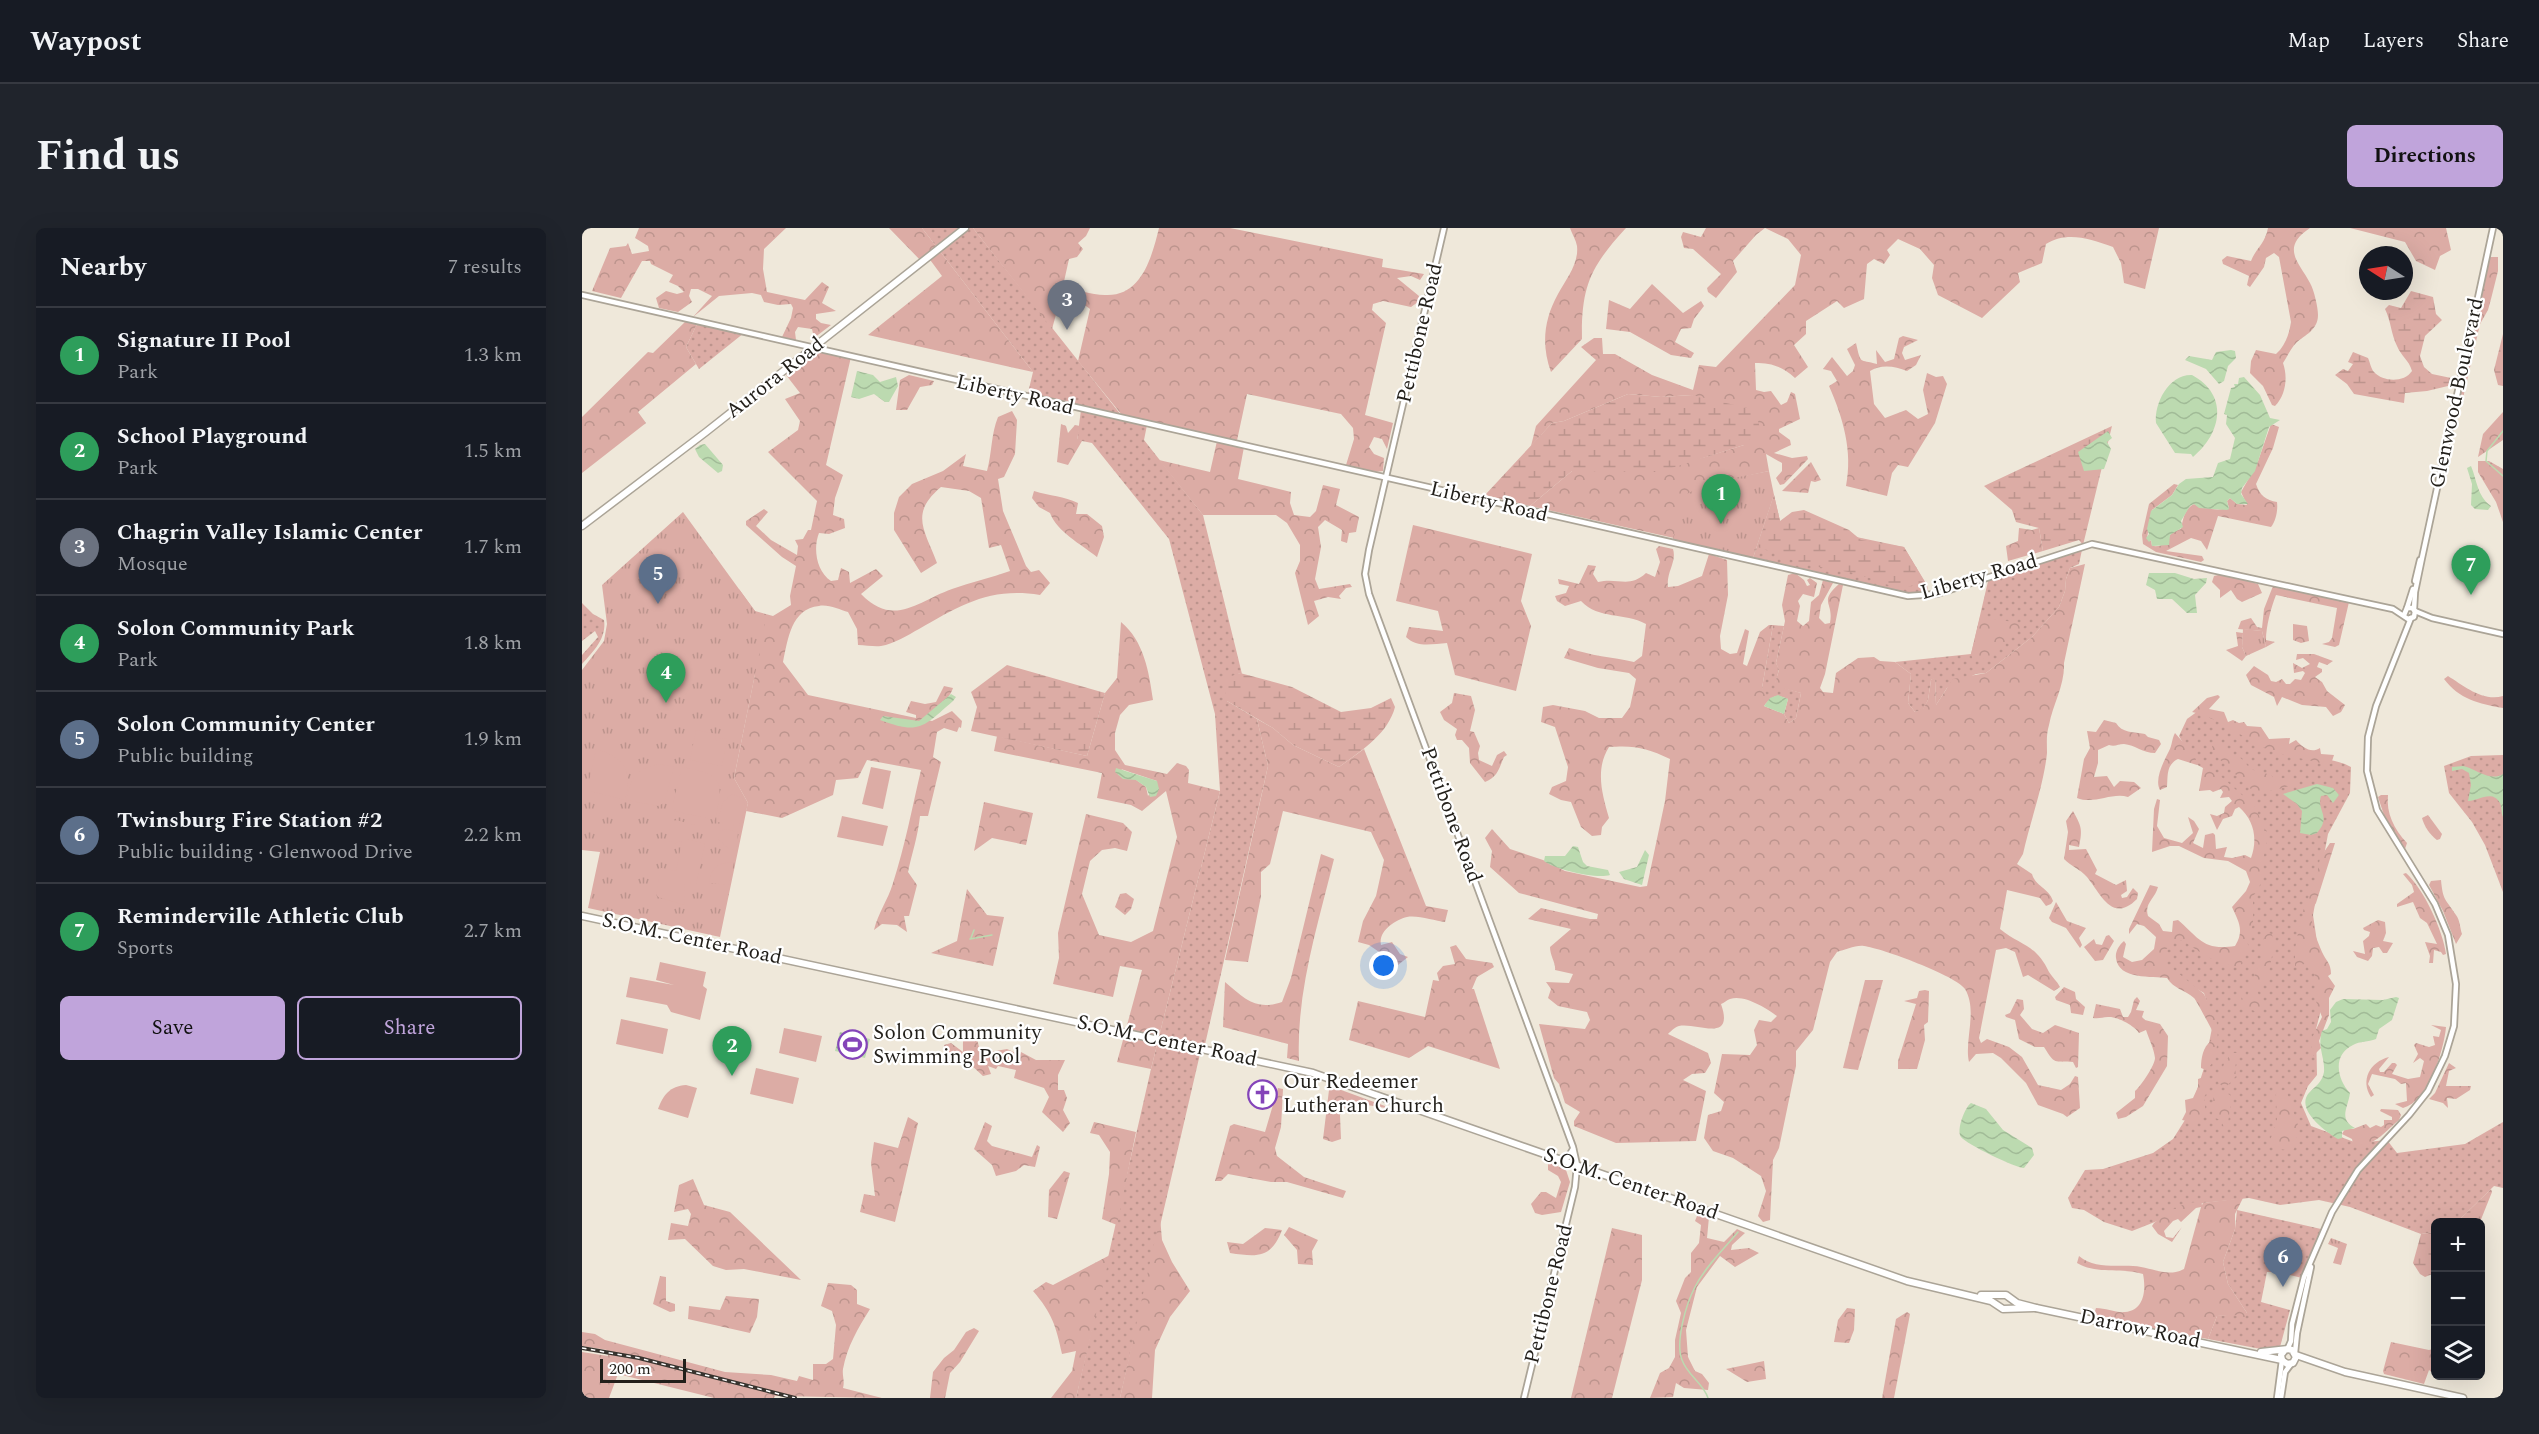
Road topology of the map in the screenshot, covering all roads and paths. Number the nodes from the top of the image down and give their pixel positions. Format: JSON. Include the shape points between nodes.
{"nodes":[{"id":1,"x":965,"y":228,"type":"edge"},
{"id":2,"x":1444,"y":228,"type":"edge"},
{"id":3,"x":2493,"y":228,"type":"edge"},
{"id":4,"x":582,"y":295,"type":"edge"},
{"id":5,"x":813,"y":348,"type":"junction"},
{"id":6,"x":1386,"y":479,"type":"junction"},
{"id":7,"x":582,"y":526,"type":"edge"},
{"id":8,"x":2422,"y":558,"type":"junction"},
{"id":9,"x":2407,"y":608,"type":"junction"},
{"id":10,"x":2393,"y":609,"type":"junction"},
{"id":11,"x":2415,"y":610,"type":"junction"},
{"id":12,"x":2405,"y":616,"type":"junction"},
{"id":13,"x":2412,"y":618,"type":"junction"},
{"id":14,"x":2432,"y":618,"type":"junction"},
{"id":15,"x":2503,"y":634,"type":"edge"},
{"id":16,"x":2402,"y":642,"type":"junction"},
{"id":17,"x":582,"y":916,"type":"edge"},
{"id":18,"x":1573,"y":1147,"type":"junction"},
{"id":19,"x":1560,"y":1158,"type":"junction"},
{"id":20,"x":1577,"y":1165,"type":"junction"},
{"id":21,"x":2317,"y":1244,"type":"junction"},
{"id":22,"x":1907,"y":1281,"type":"joint"},
{"id":23,"x":1974,"y":1296,"type":"junction"},
{"id":24,"x":2001,"y":1296,"type":"junction"},
{"id":25,"x":2011,"y":1300,"type":"junction"},
{"id":26,"x":1998,"y":1304,"type":"junction"},
{"id":27,"x":2008,"y":1308,"type":"junction"},
{"id":28,"x":2036,"y":1308,"type":"junction"},
{"id":29,"x":2286,"y":1350,"type":"junction"},
{"id":30,"x":2244,"y":1351,"type":"junction"},
{"id":31,"x":2296,"y":1354,"type":"junction"},
{"id":32,"x":2282,"y":1360,"type":"junction"},
{"id":33,"x":2292,"y":1364,"type":"junction"},
{"id":34,"x":2327,"y":1366,"type":"junction"},
{"id":35,"x":1524,"y":1398,"type":"edge"},
{"id":36,"x":2279,"y":1398,"type":"edge"},
{"id":37,"x":2463,"y":1398,"type":"edge"}],
"edges":[{"from":1,"to":5,"type":"main road","name":"Aurora Road"},
{"from":2,"to":6,"type":"street","name":"Pettibone Road"},
{"from":3,"to":8,"type":"street","name":"Glenwood Boulevard"},
{"from":4,"to":5,"type":"street","name":"Liberty Road"},
{"from":5,"to":6,"type":"street","name":"Liberty Road"},
{"from":5,"to":7,"type":"main road","name":"Aurora Road"},
{"from":6,"to":10,"type":"street","name":"Liberty Road","via":[[1912,597],[1937,594],[2084,544],[2096,544]]},
{"from":6,"to":18,"type":"street","name":"Pettibone Road","via":[[1366,561],[1367,587]]},
{"from":8,"to":9,"type":"street","name":"Glenwood Boulevard"},
{"from":8,"to":11,"type":"street","name":"Glenwood Boulevard"},
{"from":9,"to":10,"type":"street","name":"Liberty Road"},
{"from":9,"to":11,"type":"street"},
{"from":9,"to":12,"type":"street","name":"Glenwood Boulevard"},
{"from":10,"to":12,"type":"street","name":"Liberty Road"},
{"from":11,"to":13,"type":"street","name":"Glenwood Boulevard"},
{"from":11,"to":14,"type":"street"},
{"from":12,"to":13,"type":"street","name":"Liberty Road"},
{"from":12,"to":16,"type":"street","name":"Glenwood Boulevard"},
{"from":13,"to":14,"type":"street"},
{"from":13,"to":16,"type":"street","name":"Glenwood Boulevard"},
{"from":14,"to":15,"type":"street"},
{"from":16,"to":21,"type":"street","via":[[2376,706],[2368,737],[2367,771],[2379,815],[2435,904],[2448,935],[2456,984],[2454,1026],[2428,1091],[2347,1185]]},
{"from":17,"to":19,"type":"main road","name":"S.O.M. Center Road","via":[[1313,1073]]},
{"from":18,"to":19,"type":"street","via":[[1571,1155]]},
{"from":18,"to":20,"type":"street","name":"Pettibone Road"},
{"from":19,"to":20,"type":"main road","name":"S.O.M. Center Road"},
{"from":20,"to":22,"type":"main road","name":"S.O.M. Center Road"},
{"from":20,"to":35,"type":"street","name":"Pettibone Road"},
{"from":21,"to":29,"type":"street","via":[[2304,1277]]},
{"from":21,"to":31,"type":"street","via":[[2301,1310]]},
{"from":22,"to":23,"type":"main road","name":"Darrow Road"},
{"from":23,"to":24,"type":"main road","name":"Darrow Road"},
{"from":23,"to":26,"type":"main road","name":"Darrow Road"},
{"from":24,"to":25,"type":"main road","name":"Darrow Road"},
{"from":24,"to":26,"type":"main road"},
{"from":25,"to":27,"type":"main road"},
{"from":25,"to":28,"type":"main road","name":"Darrow Road"},
{"from":26,"to":27,"type":"main road","name":"Darrow Road","via":[[2001,1309]]},
{"from":27,"to":28,"type":"main road","name":"Darrow Road"},
{"from":28,"to":30,"type":"main road","name":"Darrow Road"},
{"from":29,"to":30,"type":"main road","name":"Darrow Road"},
{"from":29,"to":31,"type":"main road"},
{"from":29,"to":32,"type":"main road"},
{"from":30,"to":32,"type":"main road","name":"Darrow Road"},
{"from":31,"to":33,"type":"main road"},
{"from":31,"to":34,"type":"main road"},
{"from":32,"to":33,"type":"main road","name":"Darrow Road"},
{"from":32,"to":36,"type":"street"},
{"from":33,"to":34,"type":"main road"},
{"from":33,"to":36,"type":"street","via":[[2285,1372]]},
{"from":34,"to":37,"type":"main road"}]}
